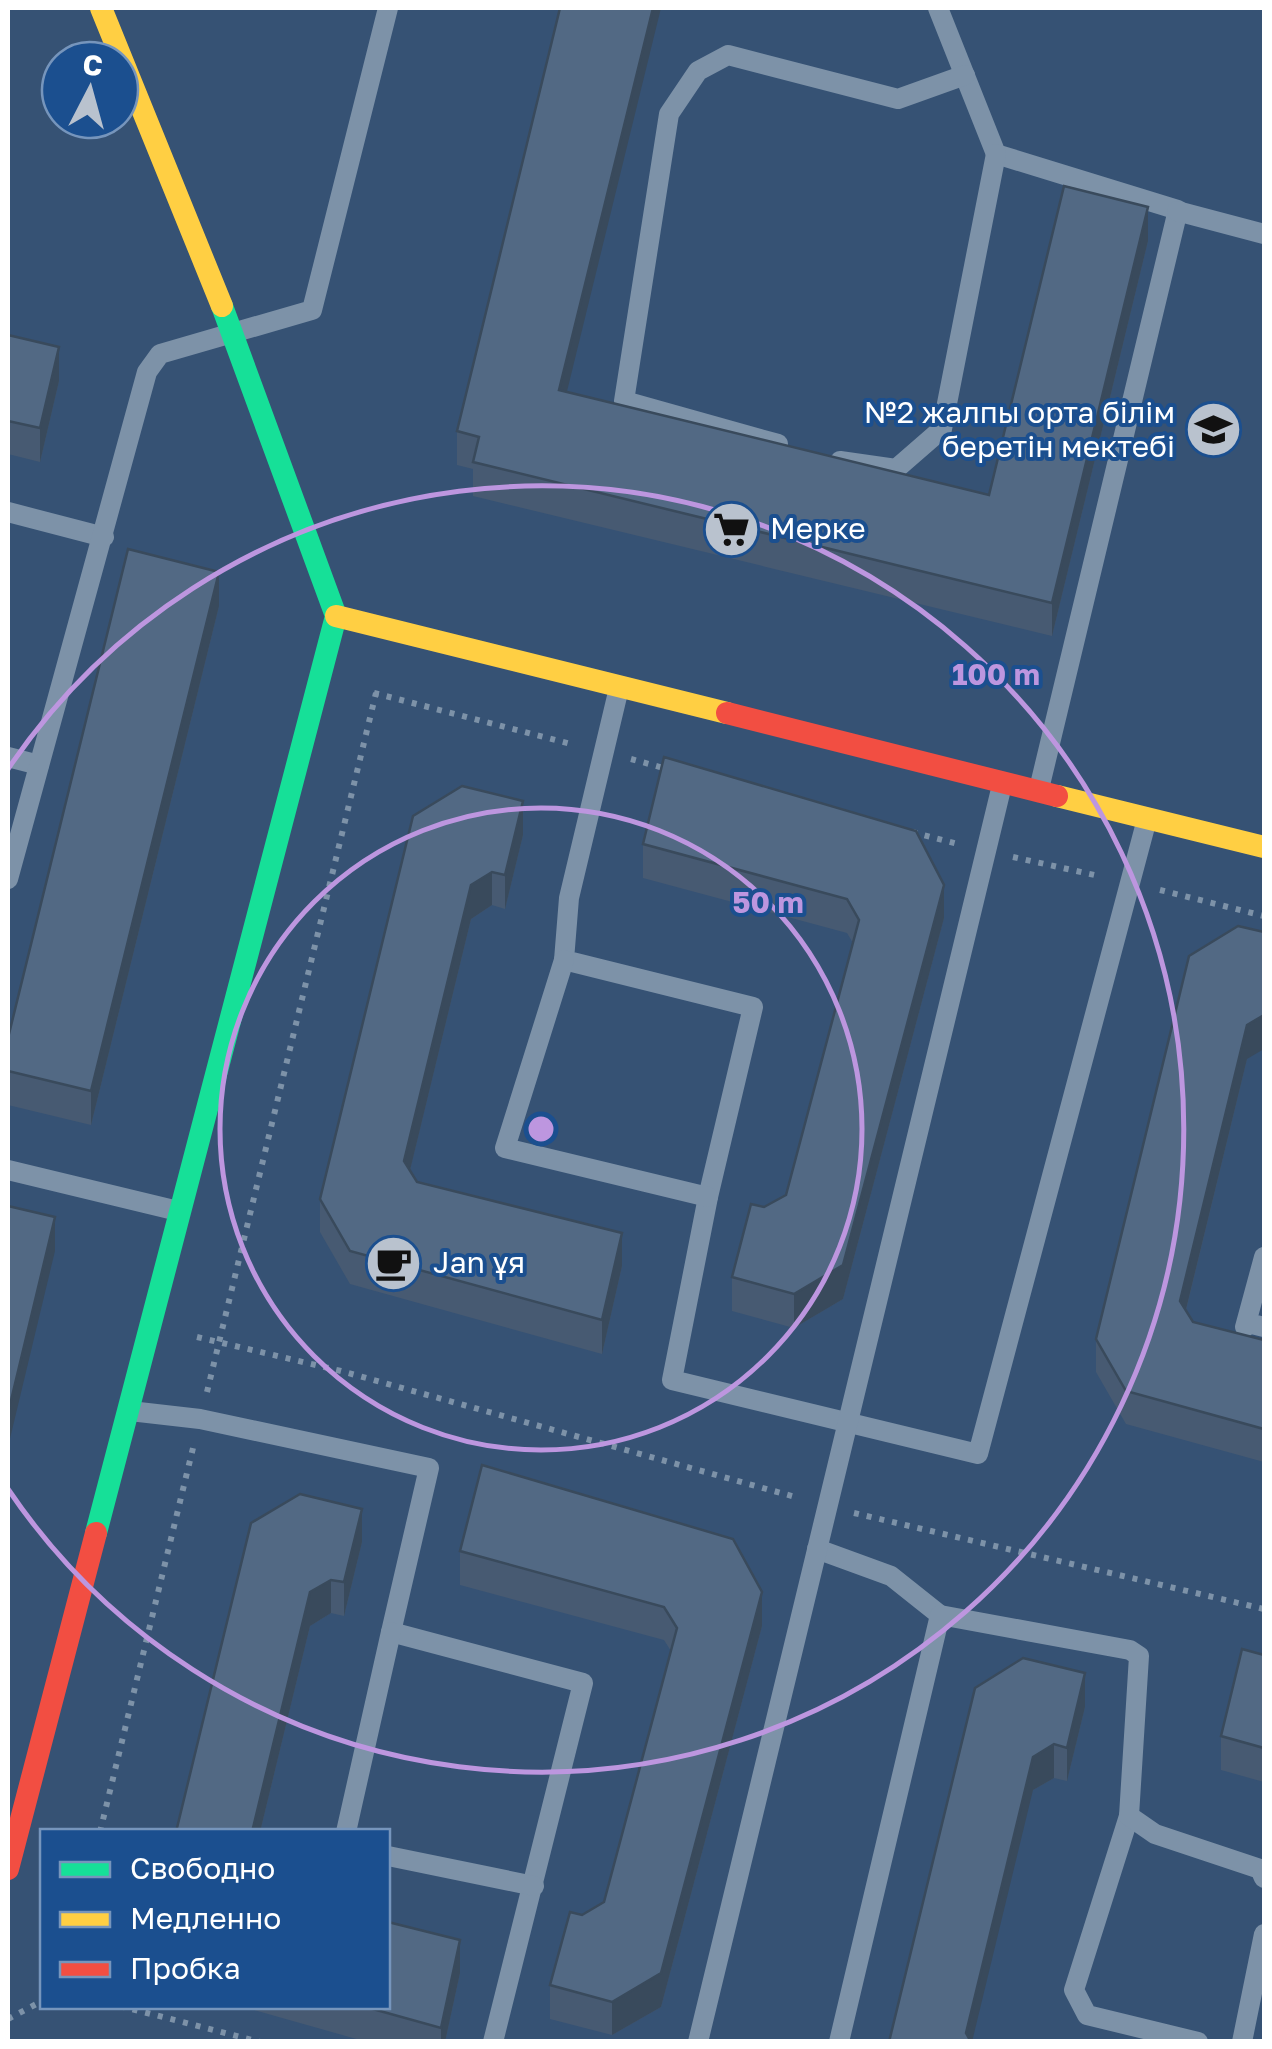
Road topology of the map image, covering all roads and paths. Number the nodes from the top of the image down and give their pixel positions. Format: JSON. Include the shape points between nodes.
{"nodes":[{"id":1,"x":101,"y":8,"type":"edge"},
{"id":2,"x":388,"y":8,"type":"edge"},
{"id":3,"x":938,"y":8,"type":"edge"},
{"id":4,"x":965,"y":75,"type":"junction"},
{"id":5,"x":996,"y":154,"type":"junction"},
{"id":6,"x":1177,"y":211,"type":"junction"},
{"id":7,"x":1264,"y":234,"type":"edge"},
{"id":8,"x":232,"y":331,"type":"junction"},
{"id":9,"x":8,"y":512,"type":"edge"},
{"id":10,"x":104,"y":537,"type":"junction"},
{"id":11,"x":336,"y":616,"type":"junction"},
{"id":12,"x":320,"y":678,"type":"junction"},
{"id":13,"x":619,"y":686,"type":"junction"},
{"id":14,"x":376,"y":693,"type":"junction"},
{"id":15,"x":603,"y":752,"type":"junction"},
{"id":16,"x":8,"y":757,"type":"edge"},
{"id":17,"x":40,"y":765,"type":"junction"},
{"id":18,"x":680,"y":772,"type":"edge"},
{"id":19,"x":1003,"y":782,"type":"junction"},
{"id":20,"x":1038,"y":791,"type":"junction"},
{"id":21,"x":1147,"y":818,"type":"junction"},
{"id":22,"x":910,"y":831,"type":"edge"},
{"id":23,"x":1264,"y":848,"type":"edge"},
{"id":24,"x":986,"y":851,"type":"junction"},
{"id":25,"x":8,"y":879,"type":"edge"},
{"id":26,"x":1130,"y":882,"type":"junction"},
{"id":27,"x":1264,"y":916,"type":"edge"},
{"id":28,"x":564,"y":960,"type":"junction"},
{"id":29,"x":8,"y":1170,"type":"edge"},
{"id":30,"x":708,"y":1197,"type":"junction"},
{"id":31,"x":180,"y":1212,"type":"junction"},
{"id":32,"x":1264,"y":1258,"type":"edge"},
{"id":33,"x":148,"y":1323,"type":"junction"},
{"id":34,"x":1264,"y":1327,"type":"edge"},
{"id":35,"x":219,"y":1343,"type":"junction"},
{"id":36,"x":128,"y":1411,"type":"junction"},
{"id":37,"x":200,"y":1419,"type":"junction"},
{"id":38,"x":847,"y":1426,"type":"junction"},
{"id":39,"x":828,"y":1506,"type":"junction"},
{"id":40,"x":817,"y":1549,"type":"junction"},
{"id":41,"x":1264,"y":1609,"type":"edge"},
{"id":42,"x":940,"y":1614,"type":"junction"},
{"id":43,"x":390,"y":1632,"type":"junction"},
{"id":44,"x":1129,"y":1816,"type":"junction"},
{"id":45,"x":101,"y":1829,"type":"edge"},
{"id":46,"x":347,"y":1829,"type":"edge"},
{"id":47,"x":390,"y":1856,"type":"edge"},
{"id":48,"x":8,"y":1869,"type":"edge"},
{"id":49,"x":1264,"y":1878,"type":"edge"},
{"id":50,"x":534,"y":1886,"type":"junction"},
{"id":51,"x":1264,"y":1934,"type":"edge"},
{"id":52,"x":40,"y":2002,"type":"edge"},
{"id":53,"x":132,"y":2009,"type":"edge"},
{"id":54,"x":8,"y":2019,"type":"edge"},
{"id":55,"x":260,"y":2042,"type":"edge"},
{"id":56,"x":493,"y":2042,"type":"edge"},
{"id":57,"x":698,"y":2042,"type":"edge"},
{"id":58,"x":840,"y":2042,"type":"edge"},
{"id":59,"x":1198,"y":2042,"type":"edge"},
{"id":60,"x":1242,"y":2042,"type":"edge"}],
"edges":[{"from":1,"to":8,"type":"street"},
{"from":2,"to":8,"type":"lane","via":[[312,310]]},
{"from":3,"to":4,"type":"lane"},
{"from":4,"to":5,"type":"lane"},
{"from":4,"to":5,"type":"lane","via":[[898,99],[728,54],[698,71],[668,114],[624,401],[896,469],[942,429]]},
{"from":5,"to":6,"type":"lane"},
{"from":6,"to":7,"type":"lane"},
{"from":6,"to":20,"type":"lane"},
{"from":8,"to":10,"type":"lane","via":[[160,354],[147,372]]},
{"from":8,"to":11,"type":"street"},
{"from":9,"to":10,"type":"lane"},
{"from":10,"to":17,"type":"lane"},
{"from":11,"to":12,"type":"street"},
{"from":11,"to":13,"type":"street"},
{"from":12,"to":14,"type":"path"},
{"from":12,"to":31,"type":"street"},
{"from":13,"to":15,"type":"lane"},
{"from":13,"to":19,"type":"street"},
{"from":14,"to":15,"type":"path"},
{"from":14,"to":35,"type":"path"},
{"from":15,"to":18,"type":"path"},
{"from":15,"to":28,"type":"lane","via":[[569,898]]},
{"from":16,"to":17,"type":"lane"},
{"from":17,"to":25,"type":"lane"},
{"from":19,"to":20,"type":"street"},
{"from":19,"to":24,"type":"lane"},
{"from":20,"to":21,"type":"street"},
{"from":21,"to":23,"type":"street"},
{"from":21,"to":26,"type":"lane"},
{"from":22,"to":24,"type":"path"},
{"from":24,"to":26,"type":"path"},
{"from":24,"to":38,"type":"lane"},
{"from":26,"to":27,"type":"path"},
{"from":26,"to":38,"type":"lane","via":[[978,1454]]},
{"from":28,"to":30,"type":"lane","via":[[752,1007]]},
{"from":28,"to":30,"type":"lane","via":[[504,1148]]},
{"from":29,"to":31,"type":"lane"},
{"from":30,"to":38,"type":"lane","via":[[672,1380]]},
{"from":31,"to":33,"type":"street"},
{"from":32,"to":34,"type":"lane","via":[[1245,1327]]},
{"from":33,"to":35,"type":"path"},
{"from":33,"to":36,"type":"street"},
{"from":35,"to":37,"type":"path"},
{"from":35,"to":39,"type":"path"},
{"from":36,"to":37,"type":"lane"},
{"from":36,"to":48,"type":"street"},
{"from":37,"to":43,"type":"lane","via":[[429,1468]]},
{"from":37,"to":45,"type":"path"},
{"from":38,"to":39,"type":"lane"},
{"from":39,"to":40,"type":"lane"},
{"from":39,"to":41,"type":"path"},
{"from":40,"to":42,"type":"lane","via":[[891,1576]]},
{"from":40,"to":57,"type":"lane"},
{"from":42,"to":44,"type":"lane","via":[[1139,1656]]},
{"from":42,"to":58,"type":"lane"},
{"from":43,"to":46,"type":"lane"},
{"from":43,"to":50,"type":"lane","via":[[583,1683]]},
{"from":44,"to":49,"type":"lane","via":[[1155,1834],[1260,1869]]},
{"from":44,"to":59,"type":"lane","via":[[1074,1990],[1087,2015]]},
{"from":47,"to":50,"type":"lane"},
{"from":50,"to":56,"type":"lane"},
{"from":51,"to":60,"type":"lane"},
{"from":52,"to":54,"type":"path"},
{"from":53,"to":55,"type":"path"}]}
